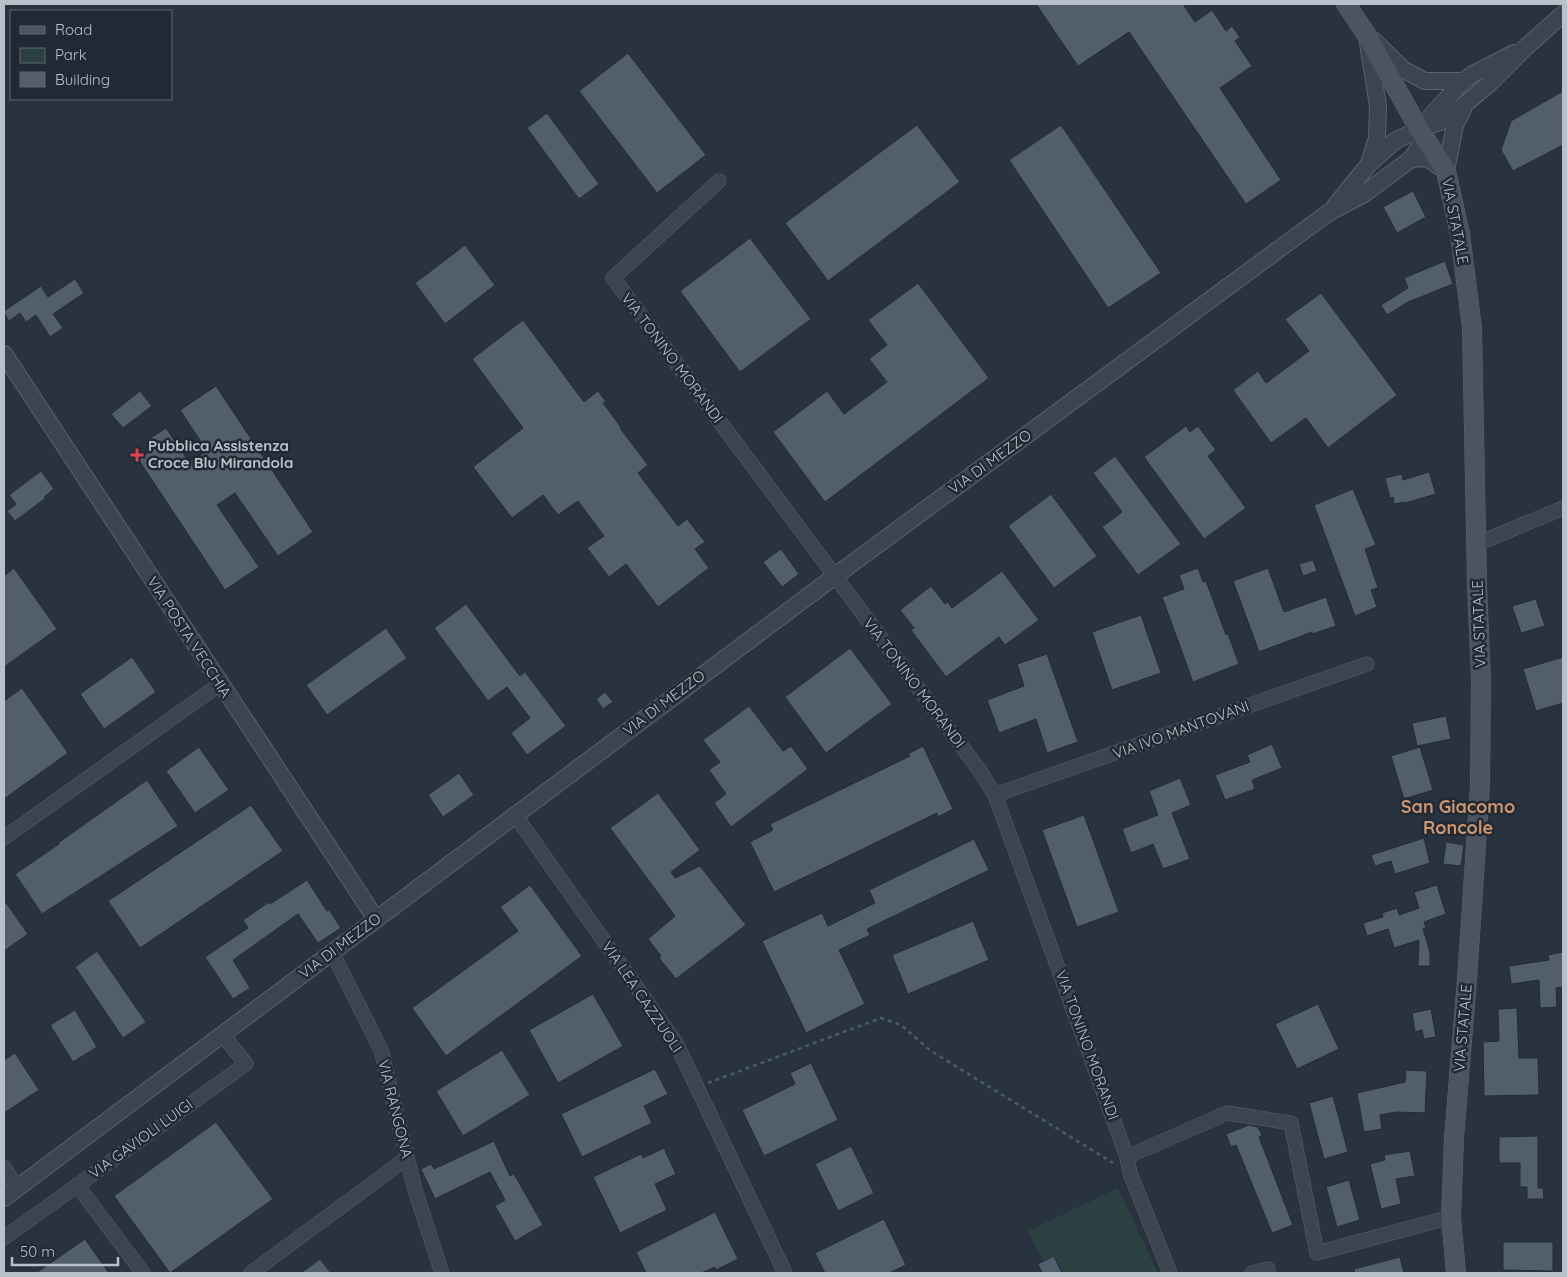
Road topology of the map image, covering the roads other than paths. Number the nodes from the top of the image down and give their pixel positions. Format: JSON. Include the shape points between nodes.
{"nodes":[{"id":1,"x":1346,"y":4,"type":"edge"},
{"id":2,"x":1563,"y":14,"type":"edge"},
{"id":3,"x":1366,"y":34,"type":"junction"},
{"id":4,"x":1526,"y":47,"type":"junction"},
{"id":5,"x":1463,"y":81,"type":"junction"},
{"id":6,"x":1469,"y":100,"type":"junction"},
{"id":7,"x":1419,"y":128,"type":"junction"},
{"id":8,"x":1411,"y":159,"type":"junction"},
{"id":9,"x":1369,"y":164,"type":"junction"},
{"id":10,"x":1446,"y":171,"type":"junction"},
{"id":11,"x":719,"y":181,"type":"dead end"},
{"id":12,"x":1328,"y":213,"type":"junction"},
{"id":13,"x":4,"y":354,"type":"edge"},
{"id":14,"x":1563,"y":508,"type":"edge"},
{"id":15,"x":1477,"y":544,"type":"junction"},
{"id":16,"x":835,"y":576,"type":"junction"},
{"id":17,"x":1367,"y":664,"type":"dead end"},
{"id":18,"x":220,"y":684,"type":"junction"},
{"id":19,"x":995,"y":796,"type":"junction"},
{"id":20,"x":515,"y":815,"type":"junction"},
{"id":21,"x":4,"y":838,"type":"edge"},
{"id":22,"x":376,"y":919,"type":"junction"},
{"id":23,"x":332,"y":952,"type":"junction"},
{"id":24,"x":222,"y":1034,"type":"junction"},
{"id":25,"x":1127,"y":1157,"type":"junction"},
{"id":26,"x":407,"y":1158,"type":"junction"},
{"id":27,"x":4,"y":1167,"type":"edge"},
{"id":28,"x":77,"y":1185,"type":"junction"},
{"id":29,"x":10,"y":1193,"type":"edge"},
{"id":30,"x":1451,"y":1217,"type":"junction"},
{"id":31,"x":4,"y":1238,"type":"edge"},
{"id":32,"x":1268,"y":1269,"type":"dead end"},
{"id":33,"x":143,"y":1273,"type":"edge"},
{"id":34,"x":251,"y":1273,"type":"edge"},
{"id":35,"x":442,"y":1273,"type":"edge"},
{"id":36,"x":785,"y":1273,"type":"edge"},
{"id":37,"x":1170,"y":1273,"type":"edge"},
{"id":38,"x":1252,"y":1273,"type":"edge"},
{"id":39,"x":1456,"y":1273,"type":"edge"}],
"edges":[{"from":1,"to":3,"type":"main road","name":"VIA STATALE"},
{"from":2,"to":4,"type":"street"},
{"from":3,"to":5,"type":"street","via":[[1404,70],[1425,81]]},
{"from":3,"to":7,"type":"main road","name":"VIA STATALE"},
{"from":3,"to":9,"type":"street","via":[[1378,106],[1377,138]]},
{"from":4,"to":5,"type":"street"},
{"from":4,"to":6,"type":"street","via":[[1490,84]]},
{"from":5,"to":7,"type":"street"},
{"from":6,"to":7,"type":"street","via":[[1446,120]]},
{"from":6,"to":10,"type":"street","via":[[1455,125]]},
{"from":7,"to":8,"type":"street","via":[[1420,146]]},
{"from":7,"to":9,"type":"street","via":[[1395,141]]},
{"from":7,"to":10,"type":"main road","name":"VIA STATALE"},
{"from":8,"to":10,"type":"street","via":[[1427,158]]},
{"from":8,"to":12,"type":"street","via":[[1364,194]]},
{"from":9,"to":12,"type":"street"},
{"from":10,"to":15,"type":"main road","name":"VIA STATALE","via":[[1460,234],[1472,328]]},
{"from":11,"to":16,"type":"street","name":"VIA TONINO MORANDI","via":[[613,278]]},
{"from":12,"to":16,"type":"street","name":"VIA DI MEZZO"},
{"from":13,"to":18,"type":"street","name":"VIA POSTA VECCHIA"},
{"from":14,"to":15,"type":"street"},
{"from":15,"to":30,"type":"main road","name":"VIA STATALE","via":[[1480,785]]},
{"from":16,"to":19,"type":"street","name":"VIA TONINO MORANDI","via":[[980,771]]},
{"from":16,"to":20,"type":"street","name":"VIA DI MEZZO"},
{"from":17,"to":19,"type":"street","name":"VIA IVO MANTOVANI"},
{"from":18,"to":21,"type":"street"},
{"from":18,"to":22,"type":"street","name":"VIA POSTA VECCHIA"},
{"from":19,"to":25,"type":"street","name":"VIA TONINO MORANDI"},
{"from":20,"to":22,"type":"street","name":"VIA DI MEZZO"},
{"from":20,"to":36,"type":"street","name":"VIA LEA CAZZUOLI","via":[[676,1043]]},
{"from":22,"to":23,"type":"street","name":"VIA DI MEZZO"},
{"from":23,"to":24,"type":"street","name":"VIA DI MEZZO"},
{"from":23,"to":26,"type":"street","name":"VIA RANGONA","via":[[381,1050]]},
{"from":24,"to":28,"type":"street","name":"VIA GAVIOLI LUIGI","via":[[246,1064]]},
{"from":24,"to":29,"type":"street","name":"VIA DI MEZZO"},
{"from":25,"to":30,"type":"street","via":[[1227,1114],[1291,1123],[1317,1254]]},
{"from":25,"to":37,"type":"street","name":"VIA TONINO MORANDI","via":[[1130,1173]]},
{"from":26,"to":34,"type":"street"},
{"from":26,"to":35,"type":"street","name":"VIA RANGONA"},
{"from":27,"to":29,"type":"street"},
{"from":28,"to":31,"type":"street","name":"VIA GAVIOLI LUIGI"},
{"from":28,"to":33,"type":"street"},
{"from":30,"to":39,"type":"main road","name":"VIA STATALE"},
{"from":32,"to":38,"type":"street"}]}
